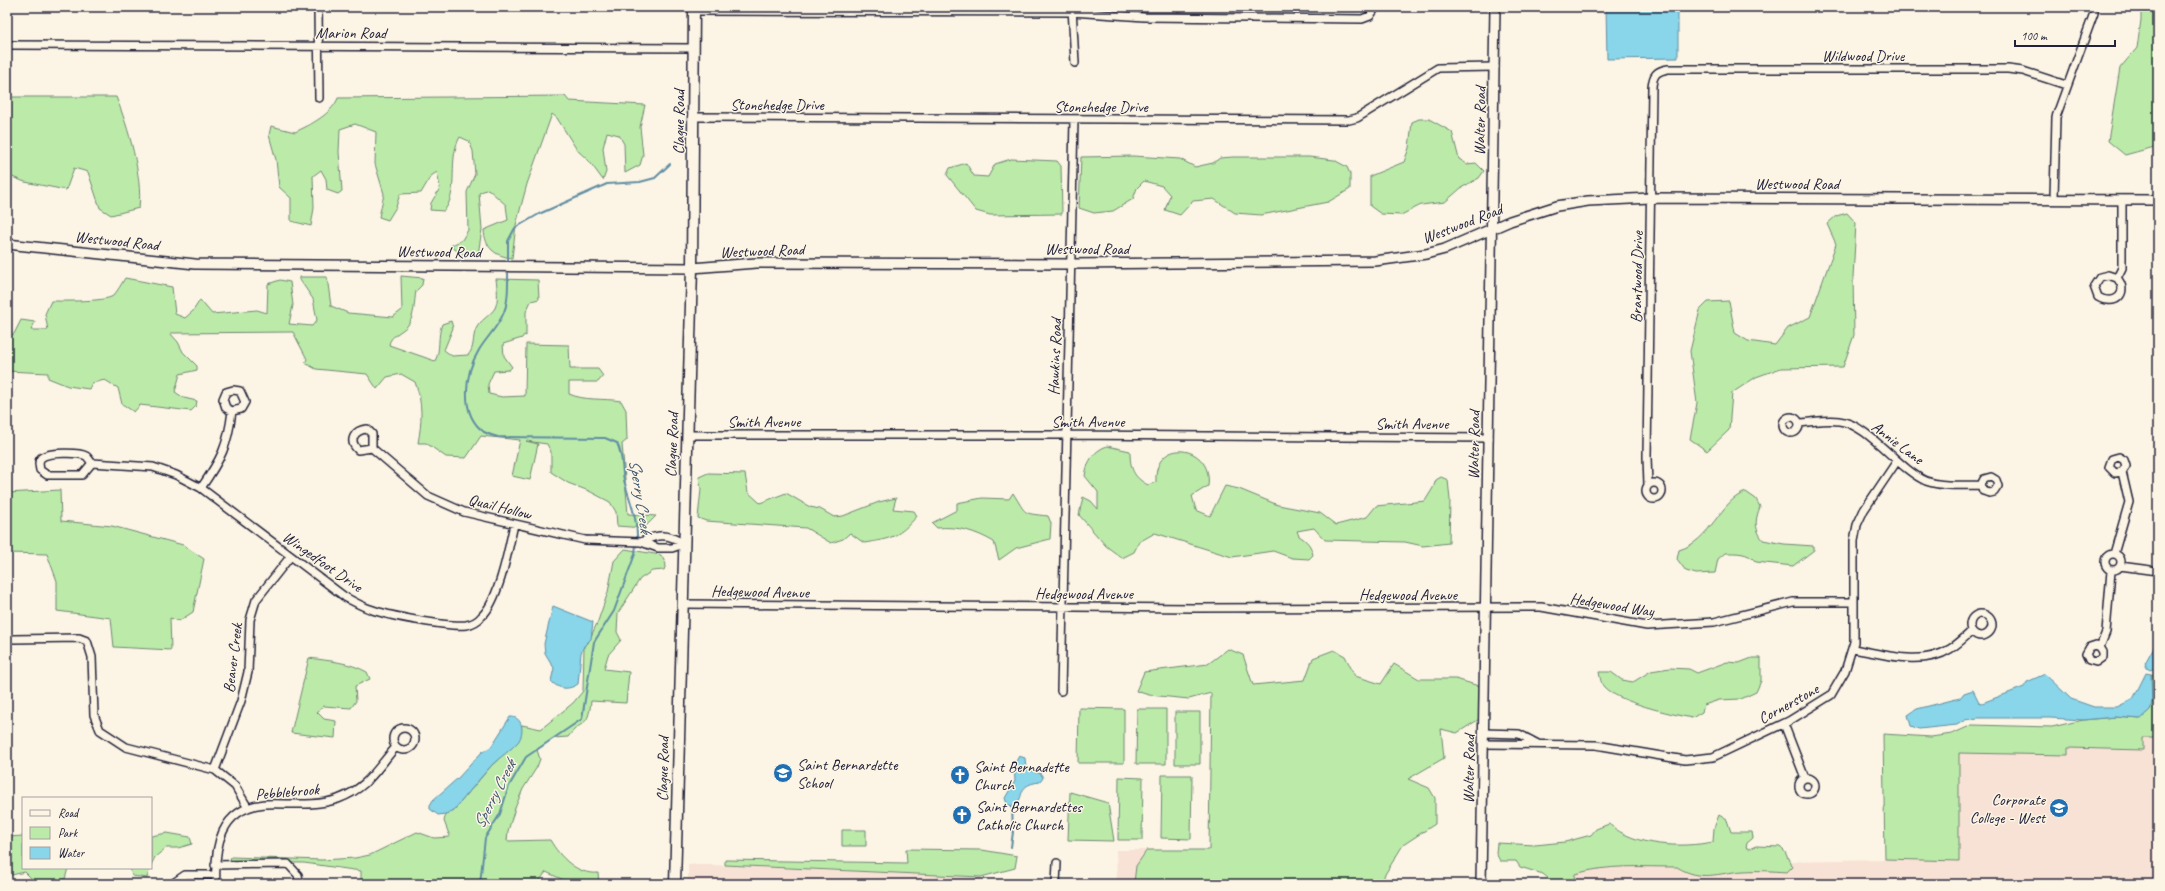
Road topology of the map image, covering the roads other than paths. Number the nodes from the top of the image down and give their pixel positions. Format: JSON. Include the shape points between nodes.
{"nodes":[{"id":1,"x":318,"y":7,"type":"edge"},
{"id":2,"x":1376,"y":7,"type":"edge"},
{"id":3,"x":1495,"y":7,"type":"edge"},
{"id":4,"x":2094,"y":7,"type":"edge"},
{"id":5,"x":694,"y":9,"type":"edge"},
{"id":6,"x":1072,"y":10,"type":"edge"},
{"id":7,"x":7,"y":45,"type":"edge"},
{"id":8,"x":318,"y":46,"type":"junction"},
{"id":9,"x":694,"y":48,"type":"junction"},
{"id":10,"x":1074,"y":63,"type":"dead end"},
{"id":11,"x":1495,"y":67,"type":"junction"},
{"id":12,"x":1658,"y":71,"type":"joint"},
{"id":13,"x":2066,"y":85,"type":"junction"},
{"id":14,"x":318,"y":98,"type":"dead end"},
{"id":15,"x":693,"y":117,"type":"junction"},
{"id":16,"x":1074,"y":120,"type":"junction"},
{"id":17,"x":1651,"y":198,"type":"junction"},
{"id":18,"x":2054,"y":198,"type":"junction"},
{"id":19,"x":2122,"y":200,"type":"junction"},
{"id":20,"x":2158,"y":200,"type":"edge"},
{"id":21,"x":1491,"y":230,"type":"junction"},
{"id":22,"x":7,"y":244,"type":"edge"},
{"id":23,"x":1071,"y":264,"type":"junction"},
{"id":24,"x":692,"y":268,"type":"junction"},
{"id":25,"x":2117,"y":278,"type":"dead end"},
{"id":26,"x":232,"y":411,"type":"dead end"},
{"id":27,"x":1799,"y":423,"type":"dead end"},
{"id":28,"x":1066,"y":434,"type":"junction"},
{"id":29,"x":686,"y":435,"type":"junction"},
{"id":30,"x":1488,"y":438,"type":"junction"},
{"id":31,"x":372,"y":448,"type":"dead end"},
{"id":32,"x":1897,"y":461,"type":"junction"},
{"id":33,"x":92,"y":463,"type":"junction"},
{"id":34,"x":2122,"y":472,"type":"dead end"},
{"id":35,"x":1648,"y":485,"type":"dead end"},
{"id":36,"x":1981,"y":485,"type":"dead end"},
{"id":37,"x":201,"y":488,"type":"junction"},
{"id":38,"x":514,"y":524,"type":"junction"},
{"id":39,"x":641,"y":542,"type":"junction"},
{"id":40,"x":684,"y":544,"type":"junction"},
{"id":41,"x":2114,"y":554,"type":"junction"},
{"id":42,"x":290,"y":556,"type":"junction"},
{"id":43,"x":2120,"y":566,"type":"junction"},
{"id":44,"x":2111,"y":571,"type":"junction"},
{"id":45,"x":2158,"y":571,"type":"edge"},
{"id":46,"x":1853,"y":602,"type":"junction"},
{"id":47,"x":684,"y":604,"type":"junction"},
{"id":48,"x":1063,"y":606,"type":"junction"},
{"id":49,"x":1485,"y":608,"type":"junction"},
{"id":50,"x":1972,"y":631,"type":"dead end"},
{"id":51,"x":14,"y":639,"type":"dead end"},
{"id":52,"x":2100,"y":647,"type":"dead end"},
{"id":53,"x":1853,"y":649,"type":"junction"},
{"id":54,"x":1061,"y":691,"type":"dead end"},
{"id":55,"x":1784,"y":724,"type":"junction"},
{"id":56,"x":1483,"y":733,"type":"junction"},
{"id":57,"x":1483,"y":744,"type":"junction"},
{"id":58,"x":1538,"y":744,"type":"junction"},
{"id":59,"x":396,"y":747,"type":"dead end"},
{"id":60,"x":214,"y":770,"type":"junction"},
{"id":61,"x":1805,"y":778,"type":"dead end"},
{"id":62,"x":248,"y":808,"type":"junction"},
{"id":63,"x":1057,"y":863,"type":"dead end"},
{"id":64,"x":215,"y":865,"type":"junction"},
{"id":65,"x":215,"y":875,"type":"junction"},
{"id":66,"x":172,"y":884,"type":"edge"},
{"id":67,"x":216,"y":884,"type":"edge"},
{"id":68,"x":300,"y":884,"type":"edge"},
{"id":69,"x":675,"y":884,"type":"edge"},
{"id":70,"x":1056,"y":884,"type":"edge"},
{"id":71,"x":1481,"y":884,"type":"edge"}],
"edges":[{"from":1,"to":8,"type":"street"},
{"from":2,"to":6,"type":"street","via":[[1370,16],[1362,19],[1144,17]]},
{"from":3,"to":11,"type":"street","name":"Walter Road"},
{"from":4,"to":13,"type":"street","via":[[2094,13]]},
{"from":5,"to":6,"type":"street"},
{"from":5,"to":9,"type":"main road","name":"Clague Road"},
{"from":6,"to":10,"type":"street"},
{"from":7,"to":8,"type":"street","name":"Marion Road"},
{"from":8,"to":9,"type":"street","name":"Marion Road"},
{"from":8,"to":14,"type":"street"},
{"from":9,"to":15,"type":"main road","name":"Clague Road"},
{"from":11,"to":16,"type":"street","name":"Stonehedge Drive","via":[[1438,68],[1357,118],[1349,120]]},
{"from":11,"to":21,"type":"street","name":"Walter Road"},
{"from":12,"to":13,"type":"street","name":"Wildwood Drive","via":[[2008,69],[2023,71]]},
{"from":12,"to":17,"type":"street","name":"Brantwood Drive","via":[[1653,77],[1652,88]]},
{"from":13,"to":18,"type":"street","via":[[2056,117]]},
{"from":15,"to":16,"type":"street","name":"Stonehedge Drive"},
{"from":15,"to":24,"type":"main road","name":"Clague Road"},
{"from":16,"to":23,"type":"street","name":"Hawkins Road"},
{"from":17,"to":18,"type":"street","name":"Westwood Road"},
{"from":17,"to":21,"type":"street","name":"Westwood Road","via":[[1588,201],[1557,206]]},
{"from":17,"to":35,"type":"street","name":"Brantwood Drive"},
{"from":18,"to":19,"type":"street","name":"Westwood Road"},
{"from":19,"to":20,"type":"street","name":"Westwood Road"},
{"from":19,"to":25,"type":"street","via":[[2122,268]]},
{"from":21,"to":23,"type":"street","name":"Westwood Road","via":[[1445,249],[1375,261]]},
{"from":21,"to":30,"type":"street","name":"Walter Road"},
{"from":22,"to":24,"type":"street","name":"Westwood Road","via":[[195,264]]},
{"from":23,"to":24,"type":"street","name":"Westwood Road","via":[[756,263]]},
{"from":23,"to":28,"type":"street","name":"Hawkins Road"},
{"from":24,"to":29,"type":"main road","name":"Clague Road"},
{"from":26,"to":37,"type":"street","via":[[228,442],[219,462]]},
{"from":27,"to":32,"type":"street","name":"Annie Lane","via":[[1839,421],[1852,425]]},
{"from":28,"to":29,"type":"street","name":"Smith Avenue"},
{"from":28,"to":30,"type":"street","name":"Smith Avenue"},
{"from":28,"to":48,"type":"street","name":"Hawkins Road"},
{"from":29,"to":40,"type":"main road","name":"Clague Road"},
{"from":30,"to":49,"type":"street","name":"Walter Road"},
{"from":31,"to":38,"type":"street","name":"Quail Hollow","via":[[428,496],[464,512]]},
{"from":32,"to":36,"type":"street","name":"Annie Lane","via":[[1926,480],[1944,485]]},
{"from":32,"to":46,"type":"street","name":"Cornerstone","via":[[1857,525]]},
{"from":33,"to":33,"type":"street","name":"Wingedfoot Drive","via":[[87,456],[65,453],[45,455],[40,458],[39,464],[43,473],[61,475],[82,474]]},
{"from":33,"to":37,"type":"street","name":"Wingedfoot Drive","via":[[153,468],[176,475]]},
{"from":34,"to":41,"type":"street","via":[[2129,502]]},
{"from":37,"to":42,"type":"street","name":"Wingedfoot Drive"},
{"from":38,"to":39,"type":"street","name":"Quail Hollow","via":[[585,540]]},
{"from":38,"to":42,"type":"street","name":"Wingedfoot Drive","via":[[504,567],[490,604],[483,615],[466,625],[394,617],[370,609],[345,597]]},
{"from":39,"to":40,"type":"street","name":"Quail Hollow","via":[[658,548],[672,548]]},
{"from":39,"to":40,"type":"street","name":"Quail Hollow","via":[[653,536],[672,536]]},
{"from":40,"to":47,"type":"main road","name":"Clague Road"},
{"from":41,"to":43,"type":"street","via":[[2120,558]]},
{"from":41,"to":44,"type":"street","via":[[2109,555],[2104,561],[2105,566]]},
{"from":42,"to":60,"type":"street","name":"Beaver Creek","via":[[256,600],[250,620],[248,672],[241,701]]},
{"from":43,"to":44,"type":"street"},
{"from":43,"to":45,"type":"street"},
{"from":44,"to":52,"type":"street","via":[[2106,632]]},
{"from":46,"to":49,"type":"street","name":"Hedgewood Way","via":[[1793,602],[1714,622],[1647,626],[1541,607]]},
{"from":46,"to":53,"type":"street","name":"Cornerstone"},
{"from":47,"to":48,"type":"street","name":"Hedgewood Avenue"},
{"from":47,"to":69,"type":"main road","name":"Clague Road","via":[[679,695]]},
{"from":48,"to":49,"type":"street","name":"Hedgewood Avenue"},
{"from":48,"to":54,"type":"street","name":"Hawkins Road"},
{"from":49,"to":56,"type":"street","name":"Walter Road"},
{"from":50,"to":53,"type":"street","via":[[1950,649],[1921,658]]},
{"from":51,"to":60,"type":"street","via":[[79,638],[87,641],[92,657],[94,715],[100,730],[113,741],[126,747]]},
{"from":53,"to":55,"type":"street","name":"Cornerstone","via":[[1841,681],[1831,695]]},
{"from":55,"to":58,"type":"street","name":"Cornerstone","via":[[1713,757],[1696,760],[1596,745]]},
{"from":55,"to":61,"type":"street"},
{"from":56,"to":57,"type":"street","name":"Walter Road"},
{"from":56,"to":58,"type":"street","name":"Cornerstone","via":[[1519,734]]},
{"from":57,"to":58,"type":"street","name":"Cornerstone"},
{"from":57,"to":71,"type":"street","name":"Walter Road"},
{"from":59,"to":62,"type":"street","name":"Pebblebrook","via":[[367,782],[337,799],[305,805],[264,804]]},
{"from":60,"to":62,"type":"street","via":[[236,786]]},
{"from":62,"to":64,"type":"street","name":"Pebblebrook","via":[[224,828],[217,844]]},
{"from":63,"to":70,"type":"street"},
{"from":64,"to":65,"type":"street","name":"Pebblebrook"},
{"from":64,"to":68,"type":"street","via":[[288,864],[298,874]]},
{"from":65,"to":66,"type":"street","via":[[185,875]]},
{"from":65,"to":67,"type":"street","name":"Pebblebrook"}]}
